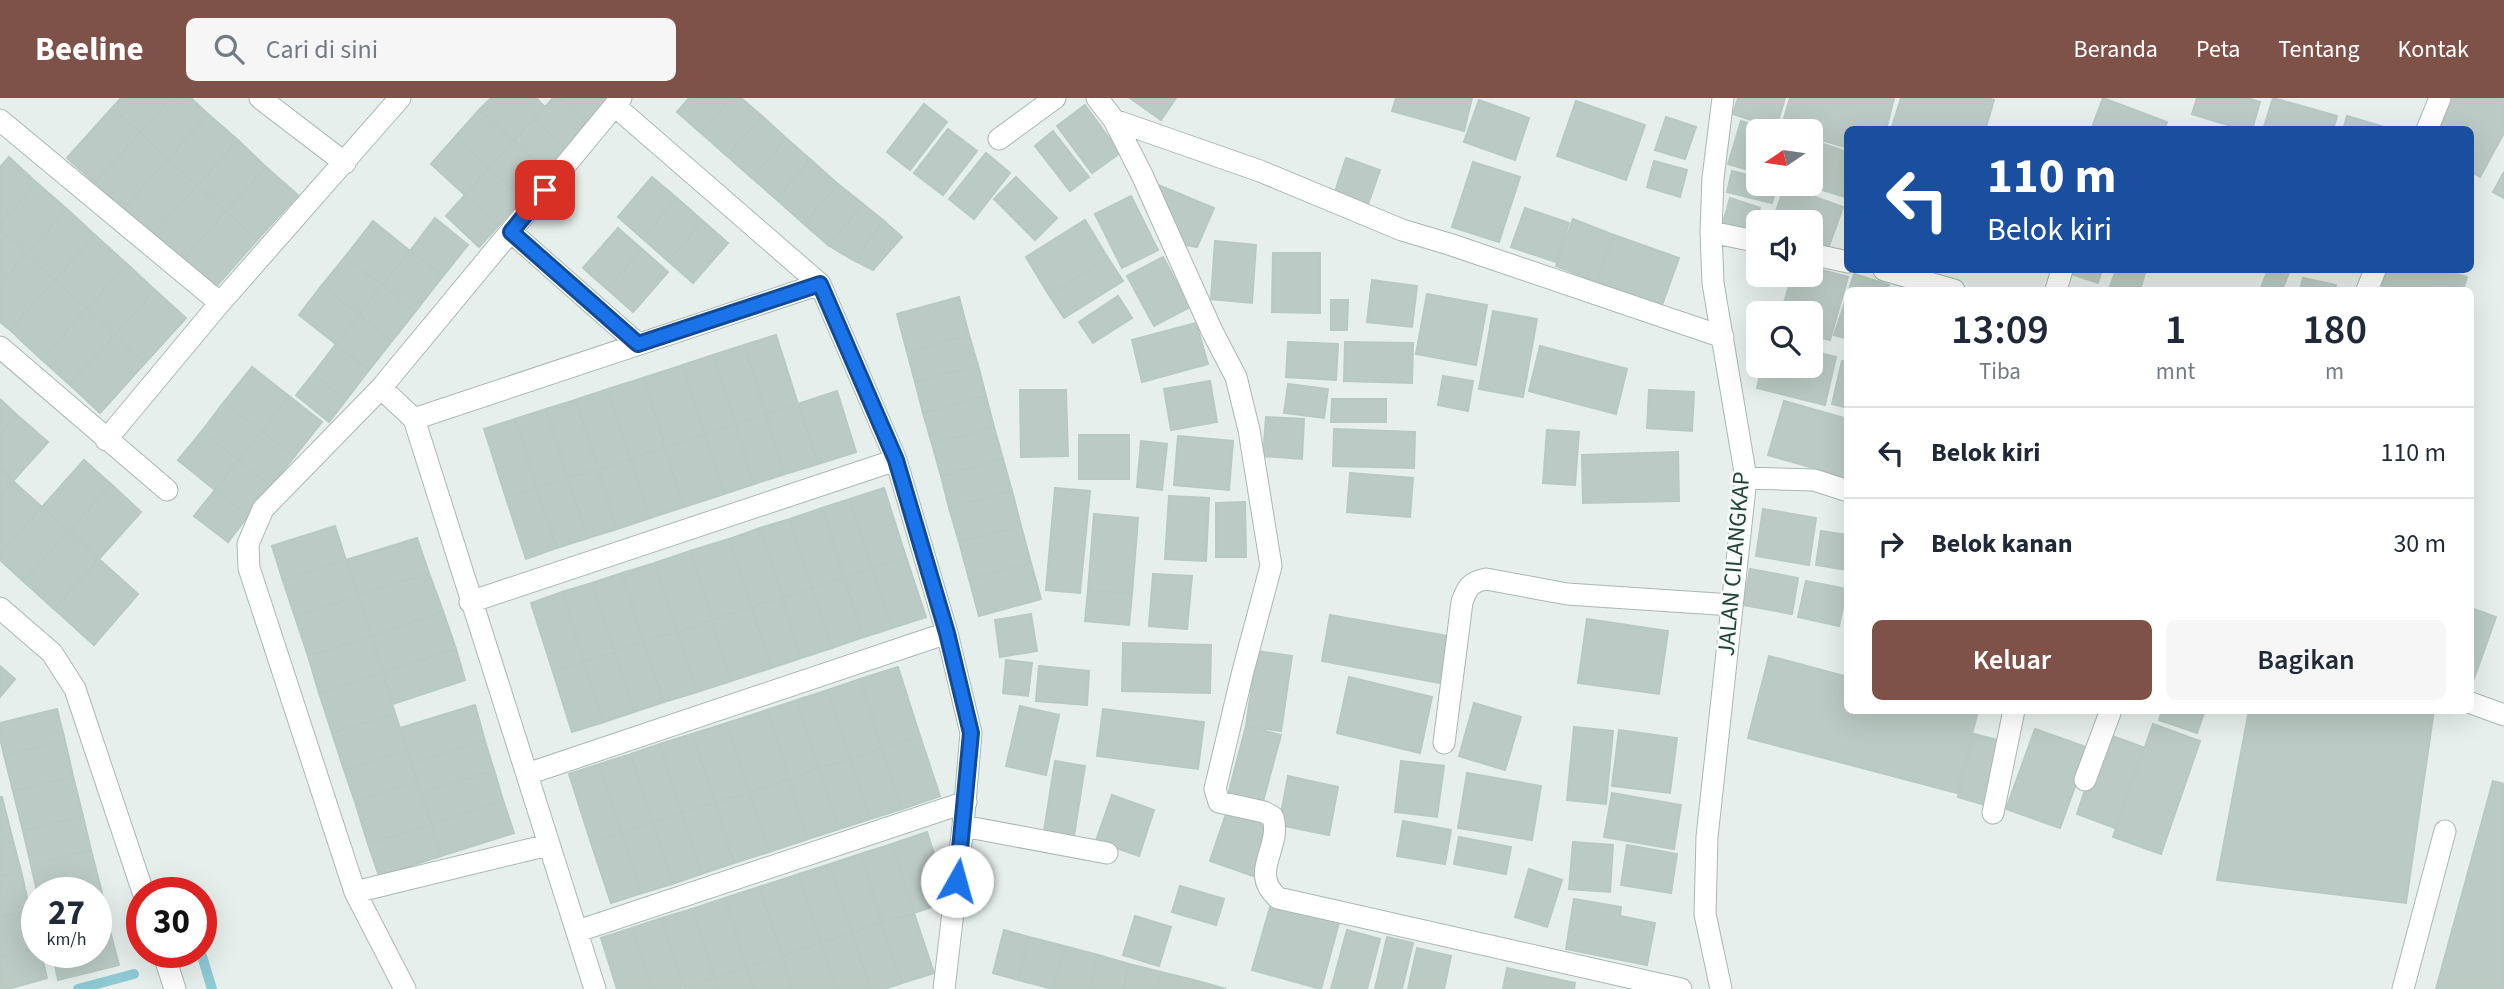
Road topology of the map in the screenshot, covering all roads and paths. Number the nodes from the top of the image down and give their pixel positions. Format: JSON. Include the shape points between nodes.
{"nodes":[{"id":1,"x":260,"y":98,"type":"edge"},
{"id":2,"x":400,"y":98,"type":"edge"},
{"id":3,"x":1055,"y":98,"type":"edge"},
{"id":4,"x":1097,"y":98,"type":"edge"},
{"id":5,"x":1723,"y":98,"type":"edge"},
{"id":6,"x":2440,"y":98,"type":"edge"},
{"id":7,"x":618,"y":102,"type":"edge"},
{"id":8,"x":0,"y":120,"type":"edge"},
{"id":9,"x":1114,"y":120,"type":"junction"},
{"id":10,"x":2429,"y":126,"type":"edge"},
{"id":11,"x":999,"y":139,"type":"dead end"},
{"id":12,"x":345,"y":163,"type":"junction"},
{"id":13,"x":511,"y":232,"type":"junction"},
{"id":14,"x":1710,"y":232,"type":"junction"},
{"id":15,"x":1746,"y":240,"type":"edge"},
{"id":16,"x":1823,"y":257,"type":"edge"},
{"id":17,"x":1844,"y":261,"type":"edge"},
{"id":18,"x":1894,"y":273,"type":"edge"},
{"id":19,"x":820,"y":284,"type":"junction"},
{"id":20,"x":1944,"y":287,"type":"edge"},
{"id":21,"x":220,"y":303,"type":"junction"},
{"id":22,"x":1723,"y":337,"type":"junction"},
{"id":23,"x":638,"y":344,"type":"junction"},
{"id":24,"x":0,"y":347,"type":"edge"},
{"id":25,"x":381,"y":388,"type":"junction"},
{"id":26,"x":414,"y":419,"type":"junction"},
{"id":27,"x":106,"y":440,"type":"junction"},
{"id":28,"x":896,"y":460,"type":"junction"},
{"id":29,"x":1746,"y":478,"type":"junction"},
{"id":30,"x":167,"y":490,"type":"dead end"},
{"id":31,"x":1844,"y":490,"type":"edge"},
{"id":32,"x":470,"y":602,"type":"junction"},
{"id":33,"x":1732,"y":605,"type":"junction"},
{"id":34,"x":0,"y":608,"type":"edge"},
{"id":35,"x":947,"y":633,"type":"junction"},
{"id":36,"x":2474,"y":704,"type":"edge"},
{"id":37,"x":2013,"y":714,"type":"edge"},
{"id":38,"x":2110,"y":714,"type":"edge"},
{"id":39,"x":2504,"y":715,"type":"edge"},
{"id":40,"x":1444,"y":743,"type":"dead end"},
{"id":41,"x":527,"y":775,"type":"junction"},
{"id":42,"x":2085,"y":780,"type":"dead end"},
{"id":43,"x":966,"y":802,"type":"junction"},
{"id":44,"x":1993,"y":813,"type":"dead end"},
{"id":45,"x":963,"y":826,"type":"junction"},
{"id":46,"x":2445,"y":831,"type":"dead end"},
{"id":47,"x":548,"y":845,"type":"junction"},
{"id":48,"x":1107,"y":853,"type":"dead end"},
{"id":49,"x":138,"y":877,"type":"edge"},
{"id":50,"x":355,"y":892,"type":"junction"},
{"id":51,"x":578,"y":931,"type":"junction"},
{"id":52,"x":168,"y":968,"type":"edge"},
{"id":53,"x":175,"y":989,"type":"edge"},
{"id":54,"x":405,"y":989,"type":"edge"},
{"id":55,"x":595,"y":989,"type":"edge"},
{"id":56,"x":944,"y":989,"type":"edge"},
{"id":57,"x":1681,"y":989,"type":"edge"},
{"id":58,"x":1721,"y":989,"type":"edge"},
{"id":59,"x":2403,"y":989,"type":"edge"}],
"edges":[{"from":1,"to":12,"type":"street"},
{"from":2,"to":12,"type":"street"},
{"from":3,"to":11,"type":"street"},
{"from":4,"to":9,"type":"street"},
{"from":5,"to":14,"type":"street","name":"JALAN CILANGKAP"},
{"from":6,"to":10,"type":"street"},
{"from":7,"to":13,"type":"street"},
{"from":7,"to":19,"type":"street"},
{"from":8,"to":21,"type":"street"},
{"from":9,"to":22,"type":"street","via":[[1260,171],[1402,230]]},
{"from":9,"to":57,"type":"street","via":[[1236,377],[1249,430],[1271,566],[1215,789],[1219,802],[1273,817],[1264,879],[1268,889],[1278,898]]},
{"from":12,"to":21,"type":"street"},
{"from":13,"to":23,"type":"street"},
{"from":13,"to":25,"type":"street"},
{"from":14,"to":15,"type":"street"},
{"from":14,"to":22,"type":"street","name":"JALAN CILANGKAP"},
{"from":16,"to":17,"type":"street"},
{"from":18,"to":20,"type":"street"},
{"from":19,"to":23,"type":"street"},
{"from":19,"to":28,"type":"street"},
{"from":21,"to":27,"type":"street"},
{"from":22,"to":29,"type":"street","name":"JALAN CILANGKAP"},
{"from":23,"to":26,"type":"street"},
{"from":24,"to":27,"type":"street"},
{"from":25,"to":26,"type":"street"},
{"from":25,"to":50,"type":"street","via":[[263,509],[248,544],[249,568]]},
{"from":26,"to":32,"type":"street"},
{"from":27,"to":30,"type":"street"},
{"from":28,"to":32,"type":"street"},
{"from":28,"to":35,"type":"street"},
{"from":29,"to":31,"type":"street","via":[[1814,480]]},
{"from":29,"to":33,"type":"street","name":"JALAN CILANGKAP"},
{"from":32,"to":41,"type":"street"},
{"from":33,"to":40,"type":"street","via":[[1567,594],[1486,579],[1475,581],[1467,587],[1462,602]]},
{"from":33,"to":58,"type":"street","name":"JALAN CILANGKAP","via":[[1707,837],[1705,914]]},
{"from":34,"to":49,"type":"street","via":[[52,653],[75,689]]},
{"from":35,"to":41,"type":"street"},
{"from":35,"to":43,"type":"street","via":[[971,733]]},
{"from":36,"to":39,"type":"street"},
{"from":37,"to":44,"type":"street"},
{"from":38,"to":42,"type":"street"},
{"from":41,"to":47,"type":"street"},
{"from":43,"to":45,"type":"street"},
{"from":43,"to":51,"type":"street"},
{"from":45,"to":48,"type":"street"},
{"from":45,"to":56,"type":"street"},
{"from":46,"to":59,"type":"street"},
{"from":47,"to":50,"type":"street"},
{"from":47,"to":51,"type":"street"},
{"from":50,"to":54,"type":"street"},
{"from":51,"to":55,"type":"street"},
{"from":52,"to":53,"type":"street"}]}
